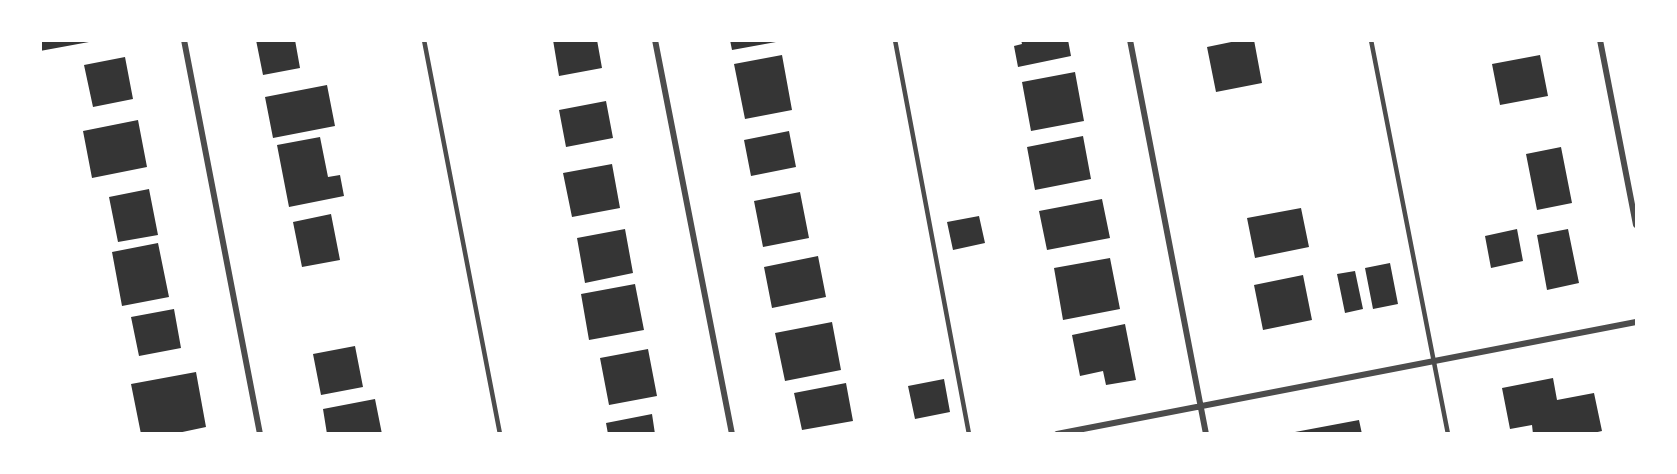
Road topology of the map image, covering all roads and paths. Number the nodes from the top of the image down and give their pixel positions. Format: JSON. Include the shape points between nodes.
{"nodes":[{"id":1,"x":184,"y":40,"type":"edge"},
{"id":2,"x":424,"y":40,"type":"edge"},
{"id":3,"x":655,"y":40,"type":"edge"},
{"id":4,"x":895,"y":40,"type":"edge"},
{"id":5,"x":1130,"y":40,"type":"edge"},
{"id":6,"x":1371,"y":40,"type":"edge"},
{"id":7,"x":1600,"y":40,"type":"edge"},
{"id":8,"x":1636,"y":225,"type":"edge"},
{"id":9,"x":1636,"y":322,"type":"edge"},
{"id":10,"x":1434,"y":360,"type":"junction"},
{"id":11,"x":1200,"y":406,"type":"junction"},
{"id":12,"x":260,"y":434,"type":"edge"},
{"id":13,"x":500,"y":434,"type":"edge"},
{"id":14,"x":732,"y":434,"type":"edge"},
{"id":15,"x":969,"y":434,"type":"edge"},
{"id":16,"x":1057,"y":434,"type":"edge"},
{"id":17,"x":1206,"y":434,"type":"edge"},
{"id":18,"x":1448,"y":434,"type":"edge"}],
"edges":[{"from":1,"to":12,"type":"street"},
{"from":2,"to":13,"type":"lane"},
{"from":3,"to":14,"type":"street"},
{"from":4,"to":15,"type":"lane"},
{"from":5,"to":11,"type":"street"},
{"from":6,"to":10,"type":"lane"},
{"from":7,"to":8,"type":"street"},
{"from":9,"to":10,"type":"street"},
{"from":10,"to":11,"type":"street"},
{"from":10,"to":18,"type":"lane"},
{"from":11,"to":16,"type":"street"},
{"from":11,"to":17,"type":"street"}]}
